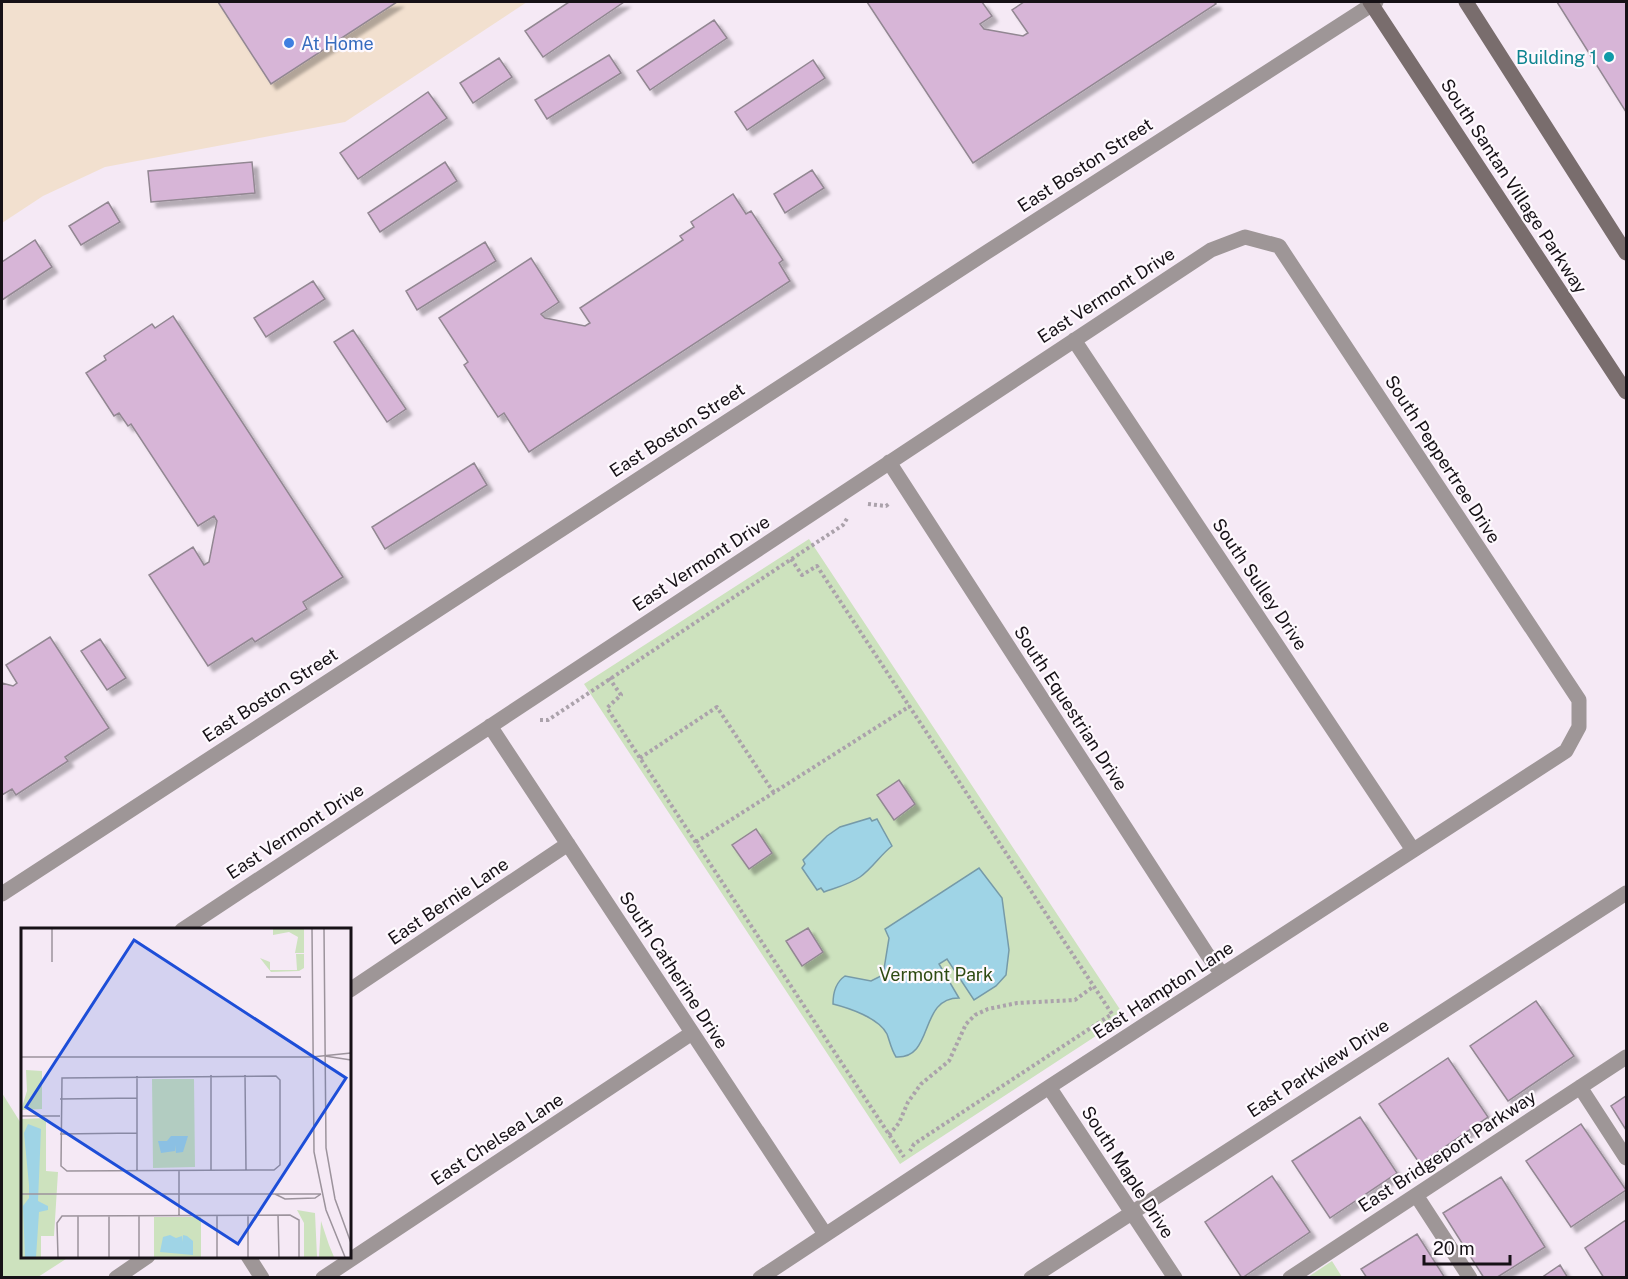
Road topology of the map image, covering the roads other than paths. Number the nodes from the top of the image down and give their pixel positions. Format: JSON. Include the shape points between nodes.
{"nodes":[{"id":1,"x":1373,"y":2,"type":"edge"},
{"id":2,"x":1466,"y":2,"type":"edge"},
{"id":3,"x":1245,"y":237,"type":"joint"},
{"id":4,"x":1626,"y":253,"type":"edge"},
{"id":5,"x":1074,"y":340,"type":"junction"},
{"id":6,"x":1626,"y":392,"type":"edge"},
{"id":7,"x":889,"y":462,"type":"junction"},
{"id":8,"x":490,"y":726,"type":"junction"},
{"id":9,"x":1579,"y":727,"type":"joint"},
{"id":10,"x":568,"y":844,"type":"junction"},
{"id":11,"x":1413,"y":850,"type":"junction"},
{"id":12,"x":1626,"y":893,"type":"edge"},
{"id":13,"x":2,"y":894,"type":"edge"},
{"id":14,"x":185,"y":928,"type":"edge"},
{"id":15,"x":1222,"y":974,"type":"junction"},
{"id":16,"x":351,"y":989,"type":"edge"},
{"id":17,"x":692,"y":1034,"type":"junction"},
{"id":18,"x":1626,"y":1057,"type":"edge"},
{"id":19,"x":1049,"y":1087,"type":"junction"},
{"id":20,"x":1580,"y":1088,"type":"junction"},
{"id":21,"x":1626,"y":1158,"type":"edge"},
{"id":22,"x":1416,"y":1195,"type":"junction"},
{"id":23,"x":1131,"y":1212,"type":"junction"},
{"id":24,"x":825,"y":1234,"type":"junction"},
{"id":25,"x":146,"y":1258,"type":"edge"},
{"id":26,"x":249,"y":1258,"type":"edge"},
{"id":27,"x":116,"y":1278,"type":"edge"},
{"id":28,"x":262,"y":1278,"type":"edge"},
{"id":29,"x":323,"y":1278,"type":"edge"},
{"id":30,"x":760,"y":1278,"type":"edge"},
{"id":31,"x":1031,"y":1278,"type":"edge"},
{"id":32,"x":1174,"y":1278,"type":"edge"},
{"id":33,"x":1290,"y":1278,"type":"edge"},
{"id":34,"x":1470,"y":1278,"type":"edge"}],
"edges":[{"from":1,"to":6,"type":"main road","name":"South Santan Village Parkway"},
{"from":1,"to":13,"type":"street","name":"East Boston Street"},
{"from":2,"to":4,"type":"main road"},
{"from":3,"to":5,"type":"street","name":"East Vermont Drive","via":[[1210,250]]},
{"from":3,"to":9,"type":"street","name":"South Peppertree Drive","via":[[1279,246],[1579,700]]},
{"from":5,"to":7,"type":"street","name":"East Vermont Drive"},
{"from":5,"to":11,"type":"street","name":"South Sulley Drive"},
{"from":7,"to":8,"type":"street","name":"East Vermont Drive"},
{"from":7,"to":15,"type":"street","name":"South Equestrian Drive"},
{"from":8,"to":10,"type":"street","name":"South Catherine Drive"},
{"from":8,"to":14,"type":"street","name":"East Vermont Drive"},
{"from":9,"to":11,"type":"street","name":"East Hampton Lane","via":[[1566,751]]},
{"from":10,"to":16,"type":"street","name":"East Bernie Lane"},
{"from":10,"to":17,"type":"street","name":"South Catherine Drive"},
{"from":11,"to":15,"type":"street","name":"East Hampton Lane"},
{"from":12,"to":23,"type":"street","name":"East Parkview Drive"},
{"from":15,"to":19,"type":"street","name":"East Hampton Lane"},
{"from":17,"to":24,"type":"street","name":"South Catherine Drive"},
{"from":17,"to":29,"type":"street","name":"East Chelsea Lane"},
{"from":18,"to":20,"type":"street","name":"East Bridgeport Parkway"},
{"from":19,"to":23,"type":"street","name":"South Maple Drive"},
{"from":19,"to":24,"type":"street","name":"East Hampton Lane"},
{"from":20,"to":21,"type":"street"},
{"from":20,"to":22,"type":"street","name":"East Bridgeport Parkway"},
{"from":22,"to":33,"type":"street","name":"East Bridgeport Parkway"},
{"from":22,"to":34,"type":"street"},
{"from":23,"to":31,"type":"street","name":"East Parkview Drive"},
{"from":23,"to":32,"type":"street","name":"South Maple Drive"},
{"from":24,"to":30,"type":"street","name":"East Hampton Lane"},
{"from":25,"to":27,"type":"street"},
{"from":26,"to":28,"type":"street"}]}
